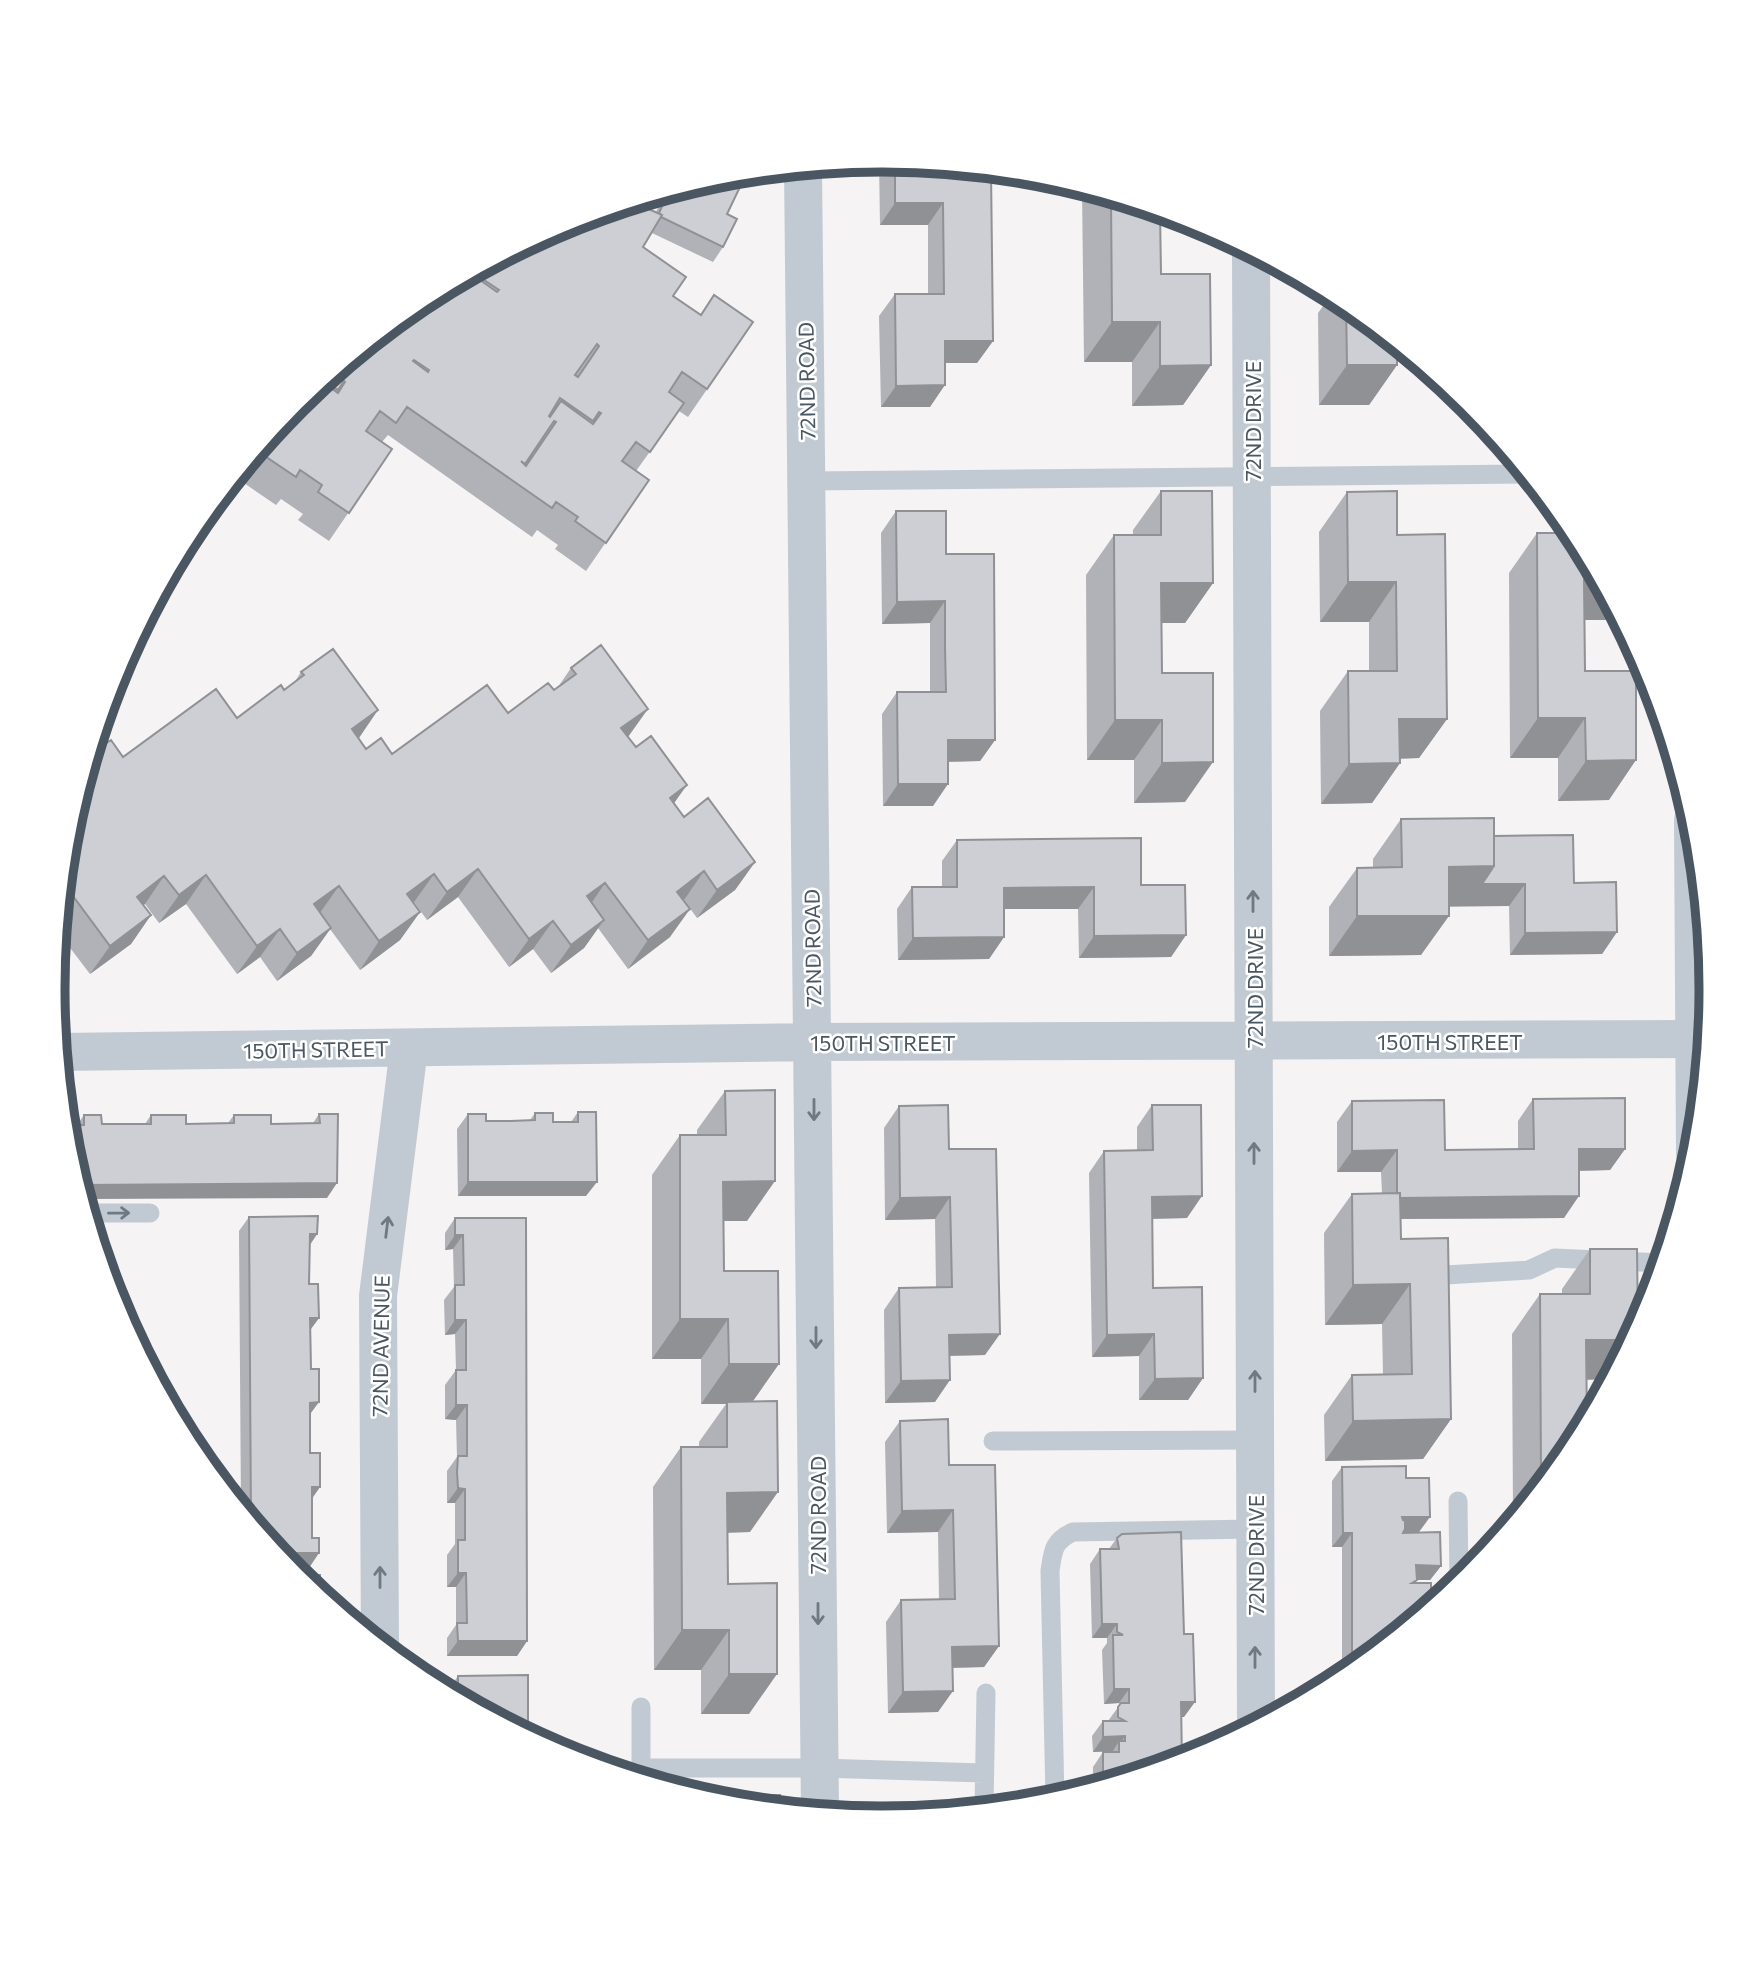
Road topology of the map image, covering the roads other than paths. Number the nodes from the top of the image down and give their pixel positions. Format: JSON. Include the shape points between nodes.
{"nodes":[{"id":1,"x":803,"y":176,"type":"edge"},
{"id":2,"x":1251,"y":260,"type":"edge"},
{"id":3,"x":1516,"y":474,"type":"edge"},
{"id":4,"x":1252,"y":477,"type":"junction"},
{"id":5,"x":807,"y":481,"type":"junction"},
{"id":6,"x":1696,"y":920,"type":"edge"},
{"id":7,"x":1699,"y":1001,"type":"edge"},
{"id":8,"x":1698,"y":1039,"type":"edge"},
{"id":9,"x":813,"y":1042,"type":"junction"},
{"id":10,"x":1253,"y":1042,"type":"junction"},
{"id":11,"x":409,"y":1048,"type":"junction"},
{"id":12,"x":67,"y":1052,"type":"edge"},
{"id":13,"x":97,"y":1213,"type":"edge"},
{"id":14,"x":150,"y":1213,"type":"dead end"},
{"id":15,"x":1652,"y":1263,"type":"edge"},
{"id":16,"x":1445,"y":1275,"type":"edge"},
{"id":17,"x":1255,"y":1440,"type":"junction"},
{"id":18,"x":993,"y":1441,"type":"dead end"},
{"id":19,"x":1458,"y":1501,"type":"dead end"},
{"id":20,"x":1255,"y":1529,"type":"junction"},
{"id":21,"x":1459,"y":1568,"type":"edge"},
{"id":22,"x":380,"y":1634,"type":"edge"},
{"id":23,"x":986,"y":1693,"type":"dead end"},
{"id":24,"x":642,"y":1707,"type":"dead end"},
{"id":25,"x":1256,"y":1715,"type":"edge"},
{"id":26,"x":819,"y":1768,"type":"junction"},
{"id":27,"x":641,"y":1769,"type":"edge"},
{"id":28,"x":652,"y":1773,"type":"edge"},
{"id":29,"x":985,"y":1773,"type":"junction"},
{"id":30,"x":1055,"y":1788,"type":"edge"},
{"id":31,"x":984,"y":1800,"type":"edge"},
{"id":32,"x":820,"y":1804,"type":"edge"}],
"edges":[{"from":1,"to":5,"type":"street","name":"72ND ROAD"},
{"from":2,"to":4,"type":"street","name":"72ND DRIVE"},
{"from":3,"to":4,"type":"lane"},
{"from":4,"to":5,"type":"lane"},
{"from":10,"to":4,"type":"street","name":"72ND DRIVE","one_way":true},
{"from":5,"to":9,"type":"street","name":"72ND ROAD"},
{"from":6,"to":7,"type":"street"},
{"from":8,"to":10,"type":"street","name":"150TH STREET"},
{"from":9,"to":10,"type":"street","name":"150TH STREET"},
{"from":9,"to":11,"type":"street","name":"150TH STREET"},
{"from":9,"to":26,"type":"street","name":"72ND ROAD","one_way":true},
{"from":17,"to":10,"type":"street","name":"72ND DRIVE","one_way":true},
{"from":11,"to":12,"type":"street","name":"150TH STREET"},
{"from":22,"to":11,"type":"street","name":"72ND AVENUE","one_way":true,"via":[[378,1296]]},
{"from":13,"to":14,"type":"lane","one_way":true},
{"from":15,"to":16,"type":"lane","via":[[1555,1258],[1529,1270]]},
{"from":17,"to":18,"type":"lane"},
{"from":17,"to":20,"type":"street","name":"72ND DRIVE"},
{"from":19,"to":21,"type":"lane"},
{"from":25,"to":20,"type":"street","name":"72ND DRIVE","one_way":true},
{"from":20,"to":30,"type":"lane","via":[[1073,1532],[1060,1538],[1050,1571]]},
{"from":23,"to":29,"type":"lane"},
{"from":24,"to":27,"type":"lane"},
{"from":26,"to":28,"type":"lane"},
{"from":26,"to":29,"type":"lane"},
{"from":26,"to":32,"type":"street","name":"72ND ROAD"},
{"from":29,"to":31,"type":"lane"}]}
